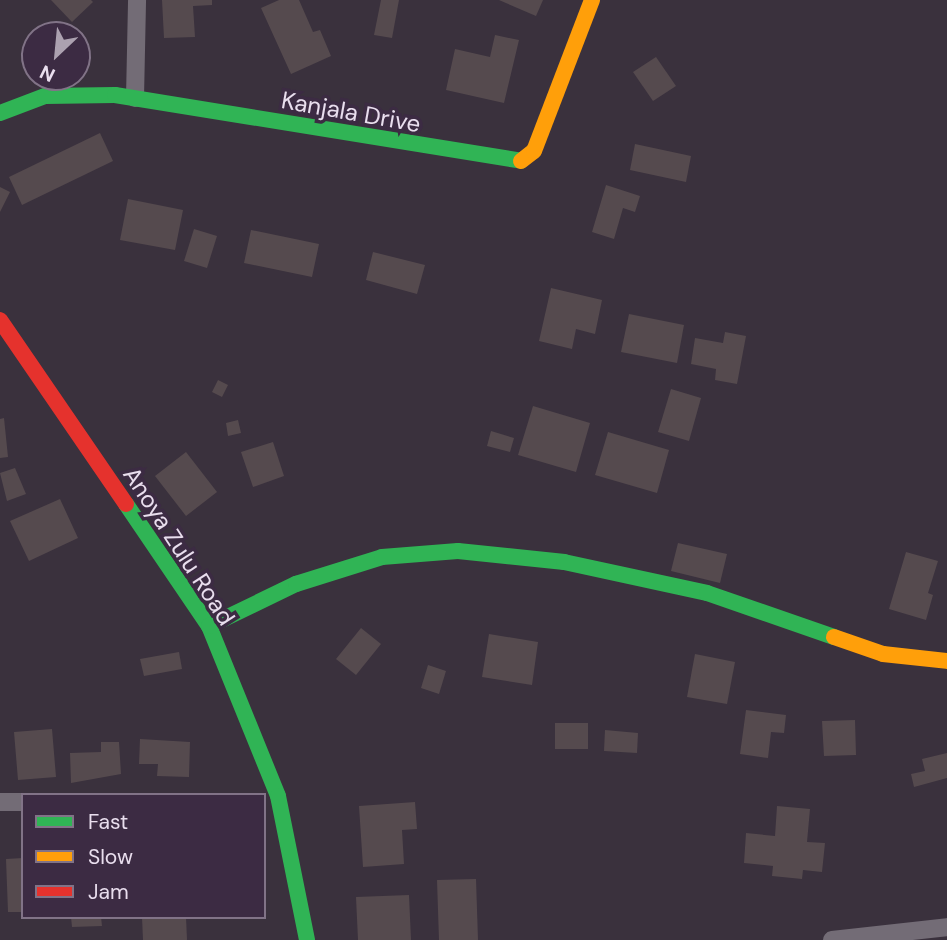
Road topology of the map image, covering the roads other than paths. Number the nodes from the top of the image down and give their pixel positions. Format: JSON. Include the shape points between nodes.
{"nodes":[{"id":1,"x":137,"y":0,"type":"edge"},
{"id":2,"x":592,"y":0,"type":"edge"},
{"id":3,"x":135,"y":98,"type":"junction"},
{"id":4,"x":0,"y":114,"type":"edge"},
{"id":5,"x":0,"y":320,"type":"edge"},
{"id":6,"x":209,"y":626,"type":"junction"},
{"id":7,"x":947,"y":661,"type":"edge"},
{"id":8,"x":271,"y":796,"type":"edge"},
{"id":9,"x":0,"y":802,"type":"edge"},
{"id":10,"x":21,"y":802,"type":"edge"},
{"id":11,"x":935,"y":932,"type":"edge"},
{"id":12,"x":307,"y":940,"type":"edge"},
{"id":13,"x":832,"y":940,"type":"edge"}],
"edges":[{"from":1,"to":3,"type":"street"},
{"from":2,"to":3,"type":"street","name":"Kanjala Drive","via":[[534,150],[521,161]]},
{"from":3,"to":4,"type":"street","name":"Kanjala Drive","via":[[45,96]]},
{"from":5,"to":6,"type":"street","name":"Anoya Zulu Road"},
{"from":6,"to":7,"type":"street","via":[[296,584],[382,557],[458,551],[564,562],[707,593],[883,654]]},
{"from":6,"to":8,"type":"street","name":"Anoya Zulu Road"},
{"from":8,"to":12,"type":"street","name":"Anoya Zulu Road"},
{"from":9,"to":10,"type":"street"},
{"from":11,"to":13,"type":"street"}]}
